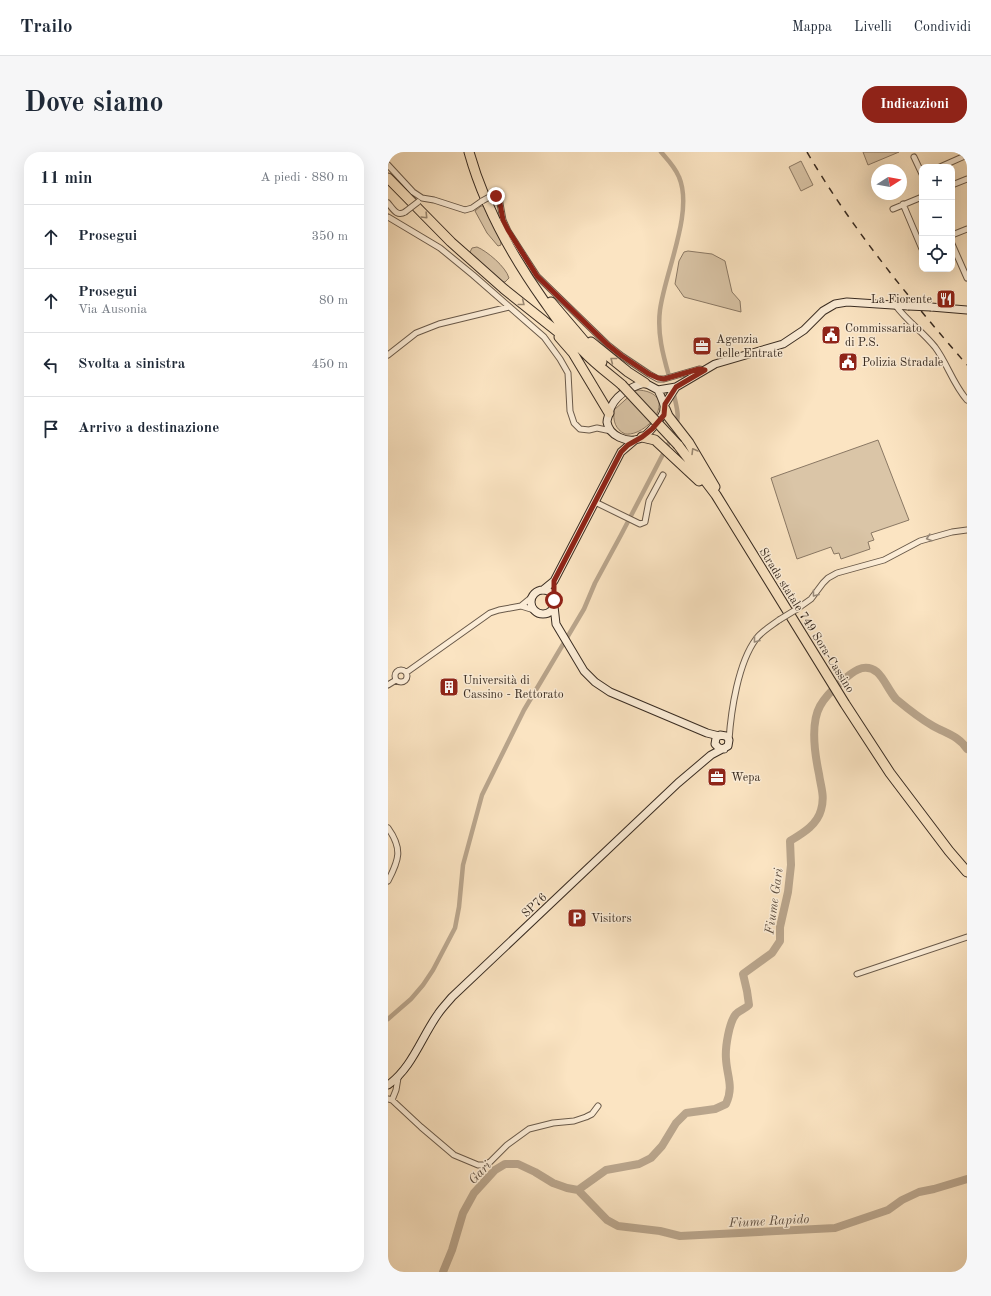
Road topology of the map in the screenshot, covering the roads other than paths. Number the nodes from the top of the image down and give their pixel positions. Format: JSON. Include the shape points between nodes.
{"nodes":[{"id":1,"x":470,"y":153,"type":"edge"},
{"id":2,"x":967,"y":155,"type":"edge"},
{"id":3,"x":914,"y":157,"type":"dead end"},
{"id":4,"x":947,"y":164,"type":"edge"},
{"id":5,"x":388,"y":165,"type":"edge"},
{"id":6,"x":919,"y":168,"type":"edge"},
{"id":7,"x":388,"y":178,"type":"edge"},
{"id":8,"x":967,"y":179,"type":"edge"},
{"id":9,"x":955,"y":184,"type":"edge"},
{"id":10,"x":919,"y":198,"type":"edge"},
{"id":11,"x":420,"y":200,"type":"junction"},
{"id":12,"x":388,"y":203,"type":"edge"},
{"id":13,"x":903,"y":204,"type":"junction"},
{"id":14,"x":893,"y":209,"type":"dead end"},
{"id":15,"x":388,"y":217,"type":"edge"},
{"id":16,"x":967,"y":229,"type":"edge"},
{"id":17,"x":502,"y":232,"type":"junction"},
{"id":18,"x":955,"y":234,"type":"edge"},
{"id":19,"x":919,"y":241,"type":"edge"},
{"id":20,"x":955,"y":251,"type":"edge"},
{"id":21,"x":967,"y":278,"type":"edge"},
{"id":22,"x":552,"y":303,"type":"junction"},
{"id":23,"x":508,"y":306,"type":"junction"},
{"id":24,"x":896,"y":306,"type":"junction"},
{"id":25,"x":967,"y":310,"type":"edge"},
{"id":26,"x":538,"y":316,"type":"junction"},
{"id":27,"x":583,"y":352,"type":"junction"},
{"id":28,"x":388,"y":355,"type":"edge"},
{"id":29,"x":705,"y":370,"type":"junction"},
{"id":30,"x":645,"y":383,"type":"junction"},
{"id":31,"x":622,"y":385,"type":"junction"},
{"id":32,"x":676,"y":387,"type":"junction"},
{"id":33,"x":658,"y":390,"type":"junction"},
{"id":34,"x":967,"y":400,"type":"edge"},
{"id":35,"x":665,"y":407,"type":"junction"},
{"id":36,"x":609,"y":415,"type":"junction"},
{"id":37,"x":597,"y":428,"type":"junction"},
{"id":38,"x":613,"y":432,"type":"junction"},
{"id":39,"x":639,"y":438,"type":"junction"},
{"id":40,"x":621,"y":452,"type":"junction"},
{"id":41,"x":663,"y":474,"type":"dead end"},
{"id":42,"x":595,"y":502,"type":"junction"},
{"id":43,"x":733,"y":522,"type":"junction"},
{"id":44,"x":967,"y":530,"type":"edge"},
{"id":45,"x":554,"y":581,"type":"junction"},
{"id":46,"x":543,"y":590,"type":"junction"},
{"id":47,"x":532,"y":597,"type":"junction"},
{"id":48,"x":554,"y":597,"type":"junction"},
{"id":49,"x":521,"y":606,"type":"junction"},
{"id":50,"x":554,"y":606,"type":"junction"},
{"id":51,"x":534,"y":610,"type":"junction"},
{"id":52,"x":542,"y":614,"type":"junction"},
{"id":53,"x":556,"y":624,"type":"junction"},
{"id":54,"x":406,"y":672,"type":"junction"},
{"id":55,"x":396,"y":680,"type":"junction"},
{"id":56,"x":388,"y":685,"type":"edge"},
{"id":57,"x":730,"y":727,"type":"junction"},
{"id":58,"x":718,"y":739,"type":"junction"},
{"id":59,"x":729,"y":740,"type":"junction"},
{"id":60,"x":724,"y":749,"type":"junction"},
{"id":61,"x":711,"y":756,"type":"junction"},
{"id":62,"x":388,"y":828,"type":"edge"},
{"id":63,"x":967,"y":872,"type":"edge"},
{"id":64,"x":388,"y":881,"type":"edge"},
{"id":65,"x":967,"y":937,"type":"edge"},
{"id":66,"x":857,"y":974,"type":"dead end"},
{"id":67,"x":398,"y":1078,"type":"junction"},
{"id":68,"x":388,"y":1085,"type":"edge"},
{"id":69,"x":390,"y":1100,"type":"edge"},
{"id":70,"x":598,"y":1106,"type":"dead end"}],
"edges":[{"from":1,"to":17,"type":"highway","name":"Strada statale 749 Sora-Cassino","via":[[481,186]]},
{"from":2,"to":4,"type":"street"},
{"from":3,"to":6,"type":"street"},
{"from":5,"to":11,"type":"street"},
{"from":7,"to":26,"type":"highway","one_way":true,"via":[[451,242],[504,290]]},
{"from":8,"to":9,"type":"street"},
{"from":10,"to":13,"type":"street"},
{"from":11,"to":12,"type":"street","bridge":true,"via":[[400,214]]},
{"from":11,"to":29,"type":"street","bridge":true,"via":[[434,200],[465,210],[496,196],[499,198],[503,220],[508,230],[537,276],[608,345],[658,378]]},
{"from":13,"to":14,"type":"street"},
{"from":13,"to":19,"type":"street"},
{"from":15,"to":23,"type":"street","via":[[440,248]]},
{"from":16,"to":18,"type":"street"},
{"from":17,"to":22,"type":"highway","name":"Strada statale 749 Sora-Cassino"},
{"from":17,"to":27,"type":"highway","name":"Strada statale 749 Sora-Cassino","via":[[508,247],[537,291]]},
{"from":20,"to":21,"type":"street"},
{"from":30,"to":22,"type":"highway","one_way":true,"via":[[600,350]]},
{"from":22,"to":31,"type":"highway","name":"Strada statale 749 Sora-Cassino"},
{"from":23,"to":28,"type":"street","via":[[439,324],[416,333]]},
{"from":23,"to":37,"type":"street","via":[[544,337],[568,373],[570,411],[574,423],[589,430]]},
{"from":24,"to":25,"type":"street","bridge":true},
{"from":24,"to":29,"type":"street","via":[[847,302],[835,304],[783,344],[724,361]]},
{"from":24,"to":34,"type":"street","via":[[934,346]]},
{"from":26,"to":27,"type":"highway"},
{"from":26,"to":36,"type":"highway","via":[[573,353]]},
{"from":27,"to":31,"type":"highway","name":"Strada statale 749 Sora-Cassino"},
{"from":29,"to":32,"type":"street"},
{"from":30,"to":33,"type":"street"},
{"from":30,"to":36,"type":"street","via":[[634,386],[617,397]]},
{"from":31,"to":43,"type":"highway","name":"Strada statale 749 Sora-Cassino","bridge":true,"via":[[678,445]]},
{"from":32,"to":33,"type":"street"},
{"from":32,"to":35,"type":"street"},
{"from":33,"to":35,"type":"street"},
{"from":35,"to":39,"type":"street","via":[[664,415],[652,429]]},
{"from":43,"to":35,"type":"highway","one_way":true,"via":[[717,490],[685,438],[670,419]]},
{"from":36,"to":37,"type":"street"},
{"from":36,"to":38,"type":"street","via":[[608,422]]},
{"from":37,"to":38,"type":"street"},
{"from":38,"to":39,"type":"street","via":[[624,440]]},
{"from":38,"to":40,"type":"street"},
{"from":39,"to":40,"type":"street"},
{"from":39,"to":43,"type":"highway","via":[[654,440],[659,444],[699,481]]},
{"from":40,"to":42,"type":"street"},
{"from":41,"to":42,"type":"street","via":[[649,501],[645,522],[642,524]]},
{"from":42,"to":45,"type":"street"},
{"from":43,"to":63,"type":"highway","name":"Strada statale 749 Sora-Cassino","via":[[890,773]]},
{"from":44,"to":57,"type":"street","one_way":true,"bridge":true,"via":[[920,541],[884,560],[836,573],[823,583],[811,599],[766,629],[747,652]]},
{"from":45,"to":46,"type":"street"},
{"from":45,"to":48,"type":"street"},
{"from":46,"to":47,"type":"street","via":[[536,592]]},
{"from":46,"to":48,"type":"street"},
{"from":47,"to":49,"type":"street"},
{"from":47,"to":51,"type":"street","via":[[531,604]]},
{"from":48,"to":50,"type":"street"},
{"from":49,"to":51,"type":"street"},
{"from":49,"to":54,"type":"street","via":[[490,613]]},
{"from":50,"to":52,"type":"street","via":[[549,612]]},
{"from":50,"to":53,"type":"street"},
{"from":51,"to":52,"type":"street"},
{"from":52,"to":53,"type":"street"},
{"from":53,"to":58,"type":"street","via":[[584,671],[595,682],[610,692]]},
{"from":54,"to":55,"type":"street","via":[[397,671]]},
{"from":54,"to":55,"type":"street","via":[[406,681]]},
{"from":55,"to":56,"type":"street"},
{"from":57,"to":58,"type":"street"},
{"from":57,"to":59,"type":"street"},
{"from":58,"to":59,"type":"street","via":[[726,736]]},
{"from":58,"to":60,"type":"street","via":[[719,748]]},
{"from":58,"to":61,"type":"street"},
{"from":59,"to":60,"type":"street","via":[[728,746]]},
{"from":60,"to":61,"type":"street","name":"SP76"},
{"from":61,"to":67,"type":"street","name":"SP76","via":[[678,783],[452,997],[438,1014]]},
{"from":62,"to":64,"type":"street","via":[[398,850],[397,864]]},
{"from":65,"to":66,"type":"street"},
{"from":67,"to":68,"type":"street","name":"SP76"},
{"from":67,"to":69,"type":"street","via":[[396,1090]]},
{"from":69,"to":70,"type":"street","via":[[454,1155],[478,1165],[490,1162],[529,1129],[574,1121],[592,1114]]}]}
